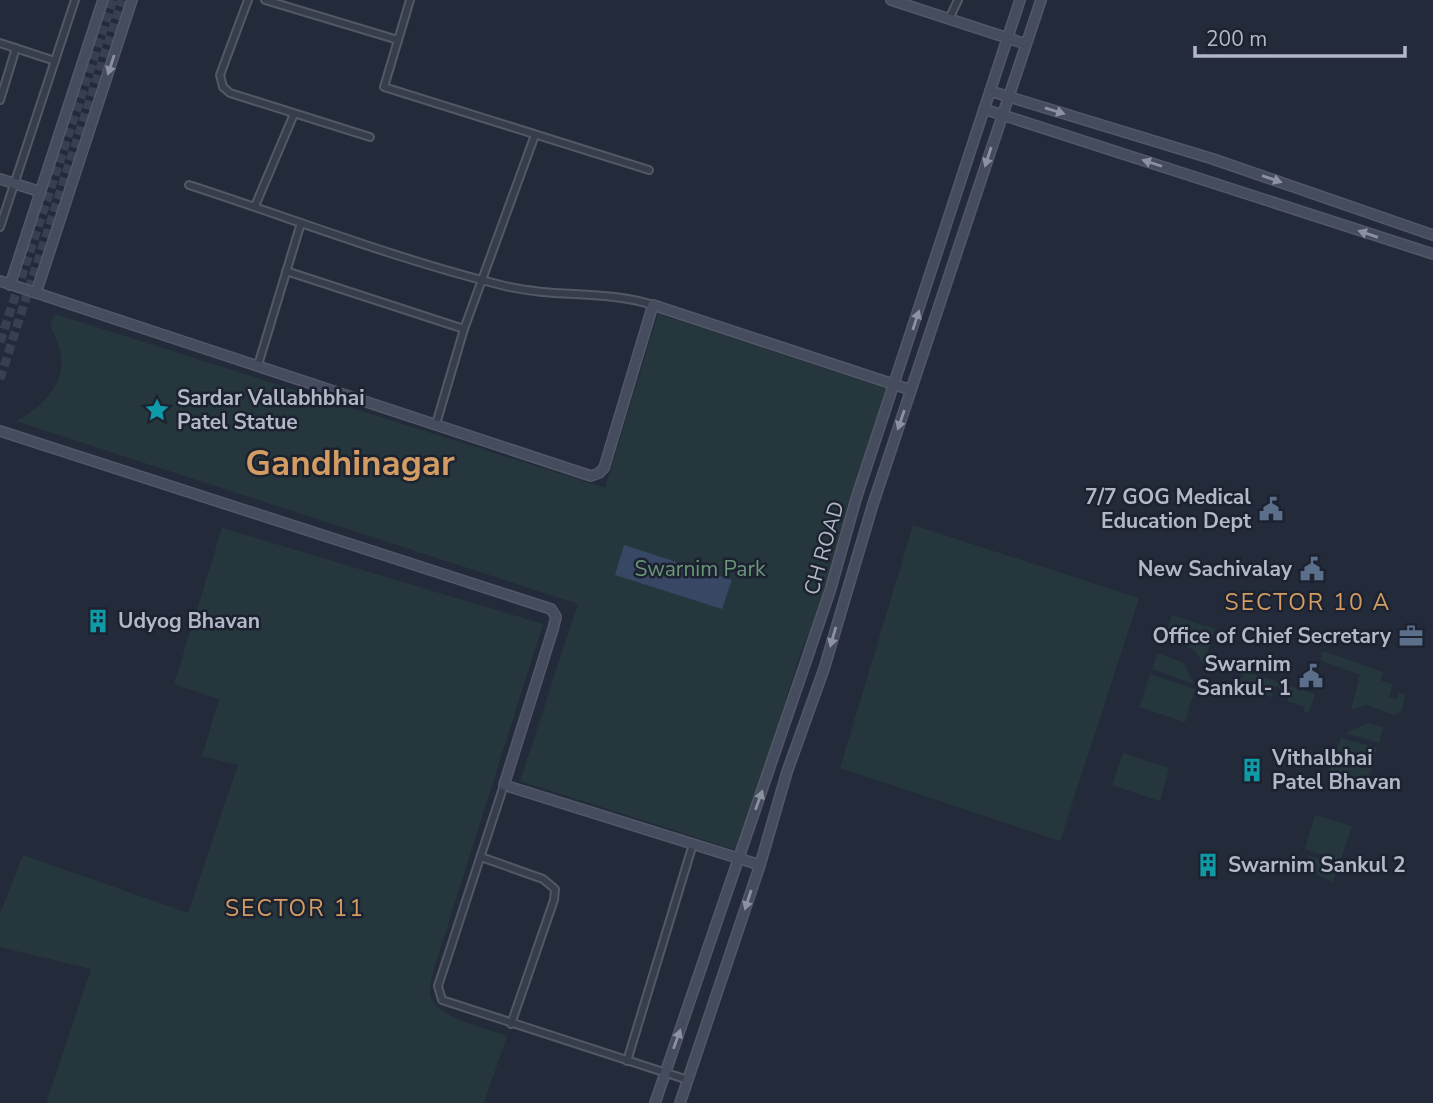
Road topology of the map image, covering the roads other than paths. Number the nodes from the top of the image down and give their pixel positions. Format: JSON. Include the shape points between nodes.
{"nodes":[{"id":1,"x":75,"y":0,"type":"edge"},
{"id":2,"x":103,"y":0,"type":"edge"},
{"id":3,"x":132,"y":0,"type":"edge"},
{"id":4,"x":248,"y":0,"type":"edge"},
{"id":5,"x":265,"y":0,"type":"edge"},
{"id":6,"x":410,"y":0,"type":"edge"},
{"id":7,"x":891,"y":0,"type":"edge"},
{"id":8,"x":958,"y":0,"type":"edge"},
{"id":9,"x":1020,"y":0,"type":"edge"},
{"id":10,"x":1041,"y":0,"type":"edge"},
{"id":11,"x":949,"y":19,"type":"junction"},
{"id":12,"x":1008,"y":38,"type":"junction"},
{"id":13,"x":398,"y":40,"type":"junction"},
{"id":14,"x":0,"y":43,"type":"edge"},
{"id":15,"x":1026,"y":44,"type":"junction"},
{"id":16,"x":16,"y":48,"type":"junction"},
{"id":17,"x":55,"y":61,"type":"junction"},
{"id":18,"x":990,"y":91,"type":"junction"},
{"id":19,"x":1009,"y":97,"type":"junction"},
{"id":20,"x":0,"y":100,"type":"edge"},
{"id":21,"x":985,"y":109,"type":"junction"},
{"id":22,"x":294,"y":114,"type":"junction"},
{"id":23,"x":1002,"y":115,"type":"junction"},
{"id":24,"x":535,"y":135,"type":"junction"},
{"id":25,"x":370,"y":137,"type":"dead end"},
{"id":26,"x":649,"y":170,"type":"dead end"},
{"id":27,"x":0,"y":179,"type":"edge"},
{"id":28,"x":15,"y":183,"type":"junction"},
{"id":29,"x":189,"y":185,"type":"dead end"},
{"id":30,"x":41,"y":192,"type":"junction"},
{"id":31,"x":255,"y":206,"type":"junction"},
{"id":32,"x":301,"y":223,"type":"junction"},
{"id":33,"x":0,"y":227,"type":"edge"},
{"id":34,"x":1433,"y":235,"type":"edge"},
{"id":35,"x":1433,"y":254,"type":"edge"},
{"id":36,"x":286,"y":271,"type":"junction"},
{"id":37,"x":482,"y":280,"type":"junction"},
{"id":38,"x":0,"y":281,"type":"edge"},
{"id":39,"x":10,"y":285,"type":"junction"},
{"id":40,"x":36,"y":293,"type":"junction"},
{"id":41,"x":653,"y":306,"type":"junction"},
{"id":42,"x":464,"y":329,"type":"junction"},
{"id":43,"x":258,"y":365,"type":"junction"},
{"id":44,"x":895,"y":385,"type":"junction"},
{"id":45,"x":911,"y":390,"type":"junction"},
{"id":46,"x":436,"y":424,"type":"junction"},
{"id":47,"x":0,"y":431,"type":"edge"},
{"id":48,"x":504,"y":785,"type":"junction"},
{"id":49,"x":693,"y":844,"type":"junction"},
{"id":50,"x":481,"y":857,"type":"junction"},
{"id":51,"x":738,"y":858,"type":"junction"},
{"id":52,"x":760,"y":865,"type":"junction"},
{"id":53,"x":511,"y":1024,"type":"junction"},
{"id":54,"x":627,"y":1061,"type":"junction"},
{"id":55,"x":665,"y":1073,"type":"junction"},
{"id":56,"x":688,"y":1080,"type":"junction"},
{"id":57,"x":655,"y":1103,"type":"edge"},
{"id":58,"x":680,"y":1103,"type":"edge"}],
"edges":[{"from":1,"to":17,"type":"street"},
{"from":2,"to":30,"type":"street"},
{"from":3,"to":40,"type":"street","one_way":true},
{"from":4,"to":22,"type":"street","via":[[220,81],[230,93]]},
{"from":5,"to":13,"type":"street"},
{"from":6,"to":13,"type":"street"},
{"from":7,"to":11,"type":"street"},
{"from":8,"to":11,"type":"street"},
{"from":9,"to":12,"type":"street","name":"CH ROAD"},
{"from":10,"to":15,"type":"street","name":"CH ROAD"},
{"from":11,"to":12,"type":"street"},
{"from":12,"to":15,"type":"street"},
{"from":12,"to":18,"type":"street","name":"CH ROAD"},
{"from":13,"to":24,"type":"street","via":[[384,87]]},
{"from":14,"to":16,"type":"street"},
{"from":15,"to":19,"type":"street","name":"CH ROAD"},
{"from":16,"to":17,"type":"street"},
{"from":16,"to":20,"type":"street"},
{"from":17,"to":28,"type":"street"},
{"from":18,"to":19,"type":"street"},
{"from":18,"to":21,"type":"street","name":"CH ROAD"},
{"from":19,"to":23,"type":"street","name":"CH ROAD"},
{"from":19,"to":34,"type":"street","one_way":true,"via":[[1213,159]]},
{"from":21,"to":23,"type":"street"},
{"from":44,"to":21,"type":"street","name":"CH ROAD","one_way":true},
{"from":22,"to":25,"type":"street"},
{"from":22,"to":31,"type":"street"},
{"from":35,"to":23,"type":"street","one_way":true},
{"from":23,"to":45,"type":"street","name":"CH ROAD","one_way":true},
{"from":24,"to":26,"type":"street"},
{"from":24,"to":37,"type":"street"},
{"from":27,"to":28,"type":"street"},
{"from":28,"to":30,"type":"street"},
{"from":28,"to":33,"type":"street"},
{"from":29,"to":31,"type":"street"},
{"from":30,"to":39,"type":"street"},
{"from":31,"to":32,"type":"street"},
{"from":32,"to":36,"type":"street"},
{"from":32,"to":37,"type":"street"},
{"from":36,"to":42,"type":"street"},
{"from":36,"to":43,"type":"street"},
{"from":37,"to":41,"type":"street","via":[[548,295],[608,296]]},
{"from":37,"to":42,"type":"street"},
{"from":38,"to":39,"type":"street"},
{"from":39,"to":40,"type":"street"},
{"from":40,"to":43,"type":"street"},
{"from":41,"to":44,"type":"street"},
{"from":41,"to":46,"type":"street","via":[[599,473],[591,476]]},
{"from":42,"to":46,"type":"street"},
{"from":43,"to":46,"type":"street"},
{"from":44,"to":45,"type":"street"},
{"from":51,"to":44,"type":"street","name":"CH ROAD","one_way":true},
{"from":45,"to":52,"type":"street","name":"CH ROAD","one_way":true},
{"from":47,"to":48,"type":"street","via":[[551,609],[556,617],[553,629]]},
{"from":48,"to":49,"type":"street"},
{"from":48,"to":50,"type":"street"},
{"from":49,"to":51,"type":"street"},
{"from":49,"to":54,"type":"street"},
{"from":50,"to":53,"type":"street","via":[[438,986],[442,1000]]},
{"from":50,"to":53,"type":"street","via":[[544,879],[555,889]]},
{"from":51,"to":52,"type":"street"},
{"from":55,"to":51,"type":"street","name":"CH ROAD","one_way":true},
{"from":52,"to":56,"type":"street","name":"CH ROAD","one_way":true},
{"from":53,"to":54,"type":"street"},
{"from":54,"to":55,"type":"street"},
{"from":55,"to":56,"type":"street"},
{"from":55,"to":57,"type":"street","name":"CH ROAD"},
{"from":56,"to":58,"type":"street","name":"CH ROAD"}]}
